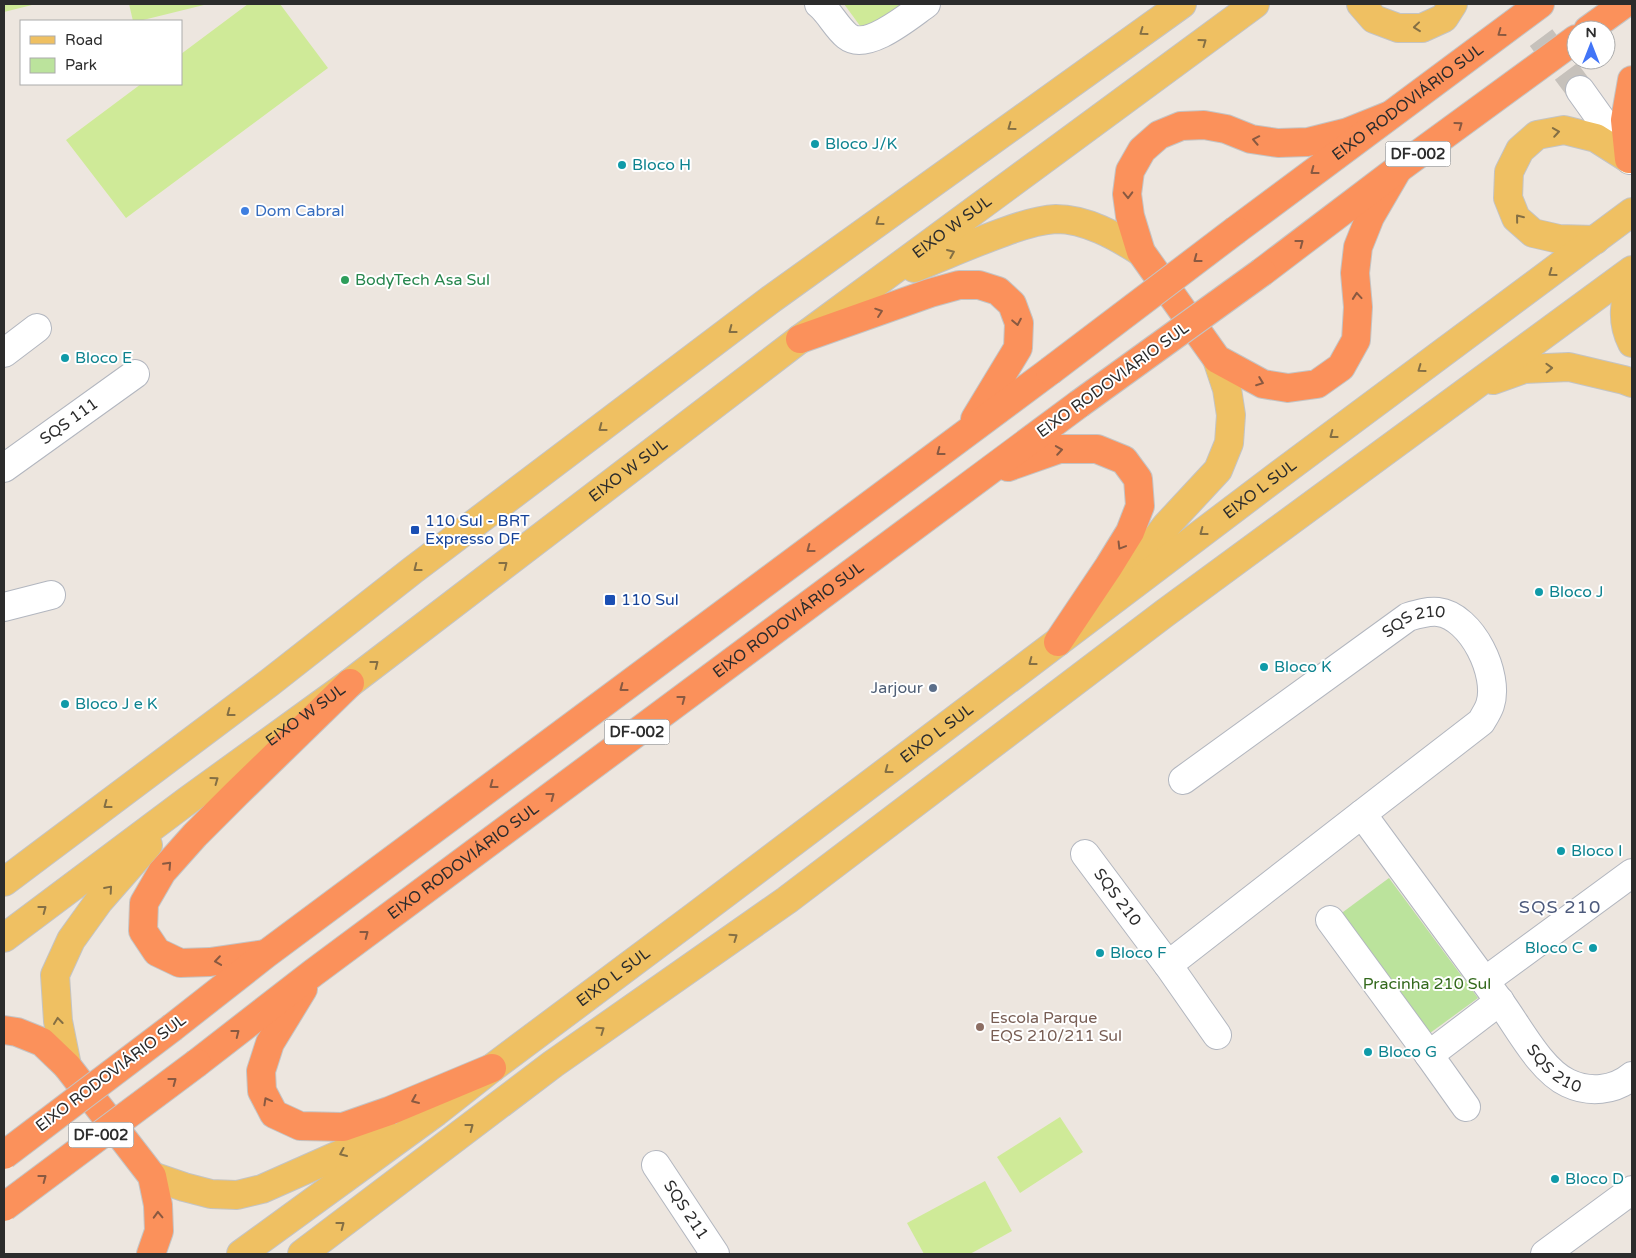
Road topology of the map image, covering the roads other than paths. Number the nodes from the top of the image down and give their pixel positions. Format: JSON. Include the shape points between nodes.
{"nodes":[{"id":1,"x":819,"y":4,"type":"edge"},
{"id":2,"x":926,"y":4,"type":"edge"},
{"id":3,"x":1182,"y":4,"type":"edge"},
{"id":4,"x":1255,"y":4,"type":"edge"},
{"id":5,"x":1361,"y":4,"type":"edge"},
{"id":6,"x":1454,"y":4,"type":"edge"},
{"id":7,"x":1540,"y":4,"type":"edge"},
{"id":8,"x":1624,"y":4,"type":"edge"},
{"id":9,"x":1602,"y":20,"type":"edge"},
{"id":10,"x":1566,"y":46,"type":"edge"},
{"id":11,"x":1632,"y":80,"type":"edge"},
{"id":12,"x":1580,"y":90,"type":"tunnel mouth"},
{"id":13,"x":1388,"y":116,"type":"junction"},
{"id":14,"x":1631,"y":161,"type":"edge"},
{"id":15,"x":1398,"y":169,"type":"junction"},
{"id":16,"x":1632,"y":212,"type":"edge"},
{"id":17,"x":1595,"y":240,"type":"junction"},
{"id":18,"x":1141,"y":252,"type":"junction"},
{"id":19,"x":1632,"y":270,"type":"edge"},
{"id":20,"x":1632,"y":279,"type":"edge"},
{"id":21,"x":874,"y":285,"type":"junction"},
{"id":22,"x":37,"y":328,"type":"dead end"},
{"id":23,"x":800,"y":339,"type":"junction"},
{"id":24,"x":1632,"y":343,"type":"edge"},
{"id":25,"x":4,"y":353,"type":"edge"},
{"id":26,"x":1217,"y":360,"type":"junction"},
{"id":27,"x":135,"y":374,"type":"dead end"},
{"id":28,"x":1632,"y":383,"type":"edge"},
{"id":29,"x":1468,"y":389,"type":"junction"},
{"id":30,"x":968,"y":431,"type":"junction"},
{"id":31,"x":4,"y":468,"type":"edge"},
{"id":32,"x":980,"y":477,"type":"junction"},
{"id":33,"x":51,"y":595,"type":"dead end"},
{"id":34,"x":1110,"y":603,"type":"junction"},
{"id":35,"x":4,"y":607,"type":"edge"},
{"id":36,"x":1058,"y":642,"type":"junction"},
{"id":37,"x":350,"y":683,"type":"junction"},
{"id":38,"x":1183,"y":780,"type":"dead end"},
{"id":39,"x":187,"y":801,"type":"junction"},
{"id":40,"x":1362,"y":814,"type":"junction"},
{"id":41,"x":1085,"y":854,"type":"dead end"},
{"id":42,"x":1632,"y":873,"type":"edge"},
{"id":43,"x":4,"y":882,"type":"edge"},
{"id":44,"x":1330,"y":920,"type":"dead end"},
{"id":45,"x":4,"y":938,"type":"edge"},
{"id":46,"x":266,"y":954,"type":"junction"},
{"id":47,"x":1168,"y":965,"type":"junction"},
{"id":48,"x":313,"y":973,"type":"junction"},
{"id":49,"x":1492,"y":991,"type":"junction"},
{"id":50,"x":4,"y":1030,"type":"edge"},
{"id":51,"x":1217,"y":1035,"type":"dead end"},
{"id":52,"x":1429,"y":1055,"type":"junction"},
{"id":53,"x":68,"y":1066,"type":"junction"},
{"id":54,"x":492,"y":1068,"type":"junction"},
{"id":55,"x":1632,"y":1076,"type":"edge"},
{"id":56,"x":1466,"y":1107,"type":"dead end"},
{"id":57,"x":436,"y":1112,"type":"junction"},
{"id":58,"x":4,"y":1155,"type":"edge"},
{"id":59,"x":656,"y":1165,"type":"dead end"},
{"id":60,"x":152,"y":1176,"type":"junction"},
{"id":61,"x":1632,"y":1190,"type":"edge"},
{"id":62,"x":4,"y":1207,"type":"edge"},
{"id":63,"x":151,"y":1254,"type":"edge"},
{"id":64,"x":241,"y":1254,"type":"edge"},
{"id":65,"x":302,"y":1254,"type":"edge"},
{"id":66,"x":715,"y":1254,"type":"edge"},
{"id":67,"x":1545,"y":1254,"type":"edge"}],
"edges":[{"from":1,"to":2,"type":"street","via":[[848,37],[855,39],[869,39],[886,32]]},
{"from":3,"to":43,"type":"main road","one_way":true,"via":[[770,300]]},
{"from":21,"to":4,"type":"main road","name":"EIXO W SUL","one_way":true},
{"from":6,"to":5,"type":"main road","one_way":true,"via":[[1444,18],[1422,28],[1398,28],[1374,19]]},
{"from":7,"to":13,"type":"highway","name":"EIXO RODOVIÁRIO SUL","number":"DF-002","one_way":true},
{"from":8,"to":9,"type":"highway"},
{"from":15,"to":10,"type":"highway","name":"EIXO RODOVIÁRIO SUL","number":"DF-002","one_way":true},
{"from":11,"to":14,"type":"highway","via":[[1625,120]]},
{"from":12,"to":14,"type":"street"},
{"from":13,"to":18,"type":"highway","one_way":true,"via":[[1348,132],[1308,142],[1251,140],[1226,129],[1204,125],[1181,126],[1159,135],[1142,150],[1130,171],[1127,194]]},
{"from":13,"to":30,"type":"highway","name":"EIXO RODOVIÁRIO SUL","number":"DF-002","one_way":true,"bridge":true},
{"from":17,"to":14,"type":"main road","one_way":true,"via":[[1559,239],[1533,232],[1516,218],[1508,198],[1509,172],[1520,150],[1538,135],[1564,130],[1596,138]]},
{"from":26,"to":15,"type":"highway","one_way":true,"via":[[1263,384],[1288,388],[1317,384],[1341,367],[1356,340],[1358,247],[1370,217]]},
{"from":32,"to":15,"type":"highway","name":"EIXO RODOVIÁRIO SUL","number":"DF-002","one_way":true,"bridge":true},
{"from":16,"to":17,"type":"main road","name":"EIXO L SUL"},
{"from":17,"to":34,"type":"main road","name":"EIXO L SUL","one_way":true},
{"from":21,"to":18,"type":"main road","one_way":true,"via":[[1025,224],[1056,219],[1106,232]]},
{"from":18,"to":26,"type":"highway"},
{"from":19,"to":29,"type":"main road"},
{"from":20,"to":24,"type":"main road","via":[[1626,296],[1624,321]]},
{"from":21,"to":23,"type":"main road","name":"EIXO W SUL"},
{"from":22,"to":25,"type":"street"},
{"from":23,"to":30,"type":"highway","one_way":true,"via":[[960,285],[979,285],[998,291],[1012,304],[1019,324],[1018,348]]},
{"from":37,"to":23,"type":"main road","name":"EIXO W SUL","one_way":true},
{"from":26,"to":34,"type":"main road","via":[[1227,389],[1231,416],[1229,444],[1218,470],[1166,526]]},
{"from":27,"to":31,"type":"street","name":"SQS 111"},
{"from":29,"to":28,"type":"main road","one_way":true,"via":[[1524,369],[1569,367]]},
{"from":65,"to":29,"type":"main road","one_way":true,"via":[[553,1064],[787,900],[1157,619]]},
{"from":30,"to":46,"type":"highway","name":"EIXO RODOVIÁRIO SUL","number":"DF-002","one_way":true},
{"from":32,"to":36,"type":"highway","one_way":true,"via":[[1059,449],[1097,449],[1124,460],[1138,479],[1140,506],[1130,532]]},
{"from":48,"to":32,"type":"highway","name":"EIXO RODOVIÁRIO SUL","number":"DF-002","one_way":true},
{"from":33,"to":35,"type":"street"},
{"from":34,"to":36,"type":"main road","name":"EIXO L SUL"},
{"from":36,"to":54,"type":"main road","name":"EIXO L SUL","one_way":true},
{"from":39,"to":37,"type":"main road","name":"EIXO W SUL","one_way":true},
{"from":46,"to":37,"type":"highway","one_way":true,"via":[[180,963],[156,952],[143,931],[144,903],[162,872],[195,835]]},
{"from":38,"to":40,"type":"street","name":"SQS 210","via":[[1408,618],[1440,612],[1456,619],[1471,633],[1488,665],[1492,685],[1490,705],[1481,722]]},
{"from":45,"to":39,"type":"main road","name":"EIXO W SUL","one_way":true},
{"from":53,"to":39,"type":"main road","one_way":true,"via":[[58,1022],[55,975],[72,940],[99,901]]},
{"from":40,"to":47,"type":"street","name":"SQS 210"},
{"from":40,"to":49,"type":"street","name":"SQS 210"},
{"from":41,"to":47,"type":"street","name":"SQS 210"},
{"from":42,"to":49,"type":"street"},
{"from":44,"to":52,"type":"street"},
{"from":46,"to":58,"type":"highway","name":"EIXO RODOVIÁRIO SUL","number":"DF-002","bridge":true},
{"from":47,"to":51,"type":"street","name":"SQS 210"},
{"from":54,"to":48,"type":"highway","one_way":true,"via":[[343,1127],[300,1126],[274,1114],[262,1091],[261,1071],[270,1042]]},
{"from":62,"to":48,"type":"highway","name":"EIXO RODOVIÁRIO SUL","number":"DF-002","one_way":true,"bridge":true},
{"from":49,"to":52,"type":"street"},
{"from":49,"to":55,"type":"street","name":"SQS 210","via":[[1544,1064],[1567,1082],[1588,1090],[1607,1088]]},
{"from":50,"to":53,"type":"highway","via":[[42,1042]]},
{"from":52,"to":56,"type":"street"},
{"from":53,"to":60,"type":"highway"},
{"from":54,"to":57,"type":"main road","name":"EIXO L SUL"},
{"from":57,"to":60,"type":"main road","one_way":true,"via":[[262,1188],[237,1195],[184,1188]]},
{"from":57,"to":64,"type":"main road","name":"EIXO L SUL"},
{"from":59,"to":66,"type":"street","name":"SQS 211"},
{"from":63,"to":60,"type":"highway","one_way":true,"via":[[158,1231],[158,1206]]},
{"from":61,"to":67,"type":"street"}]}
